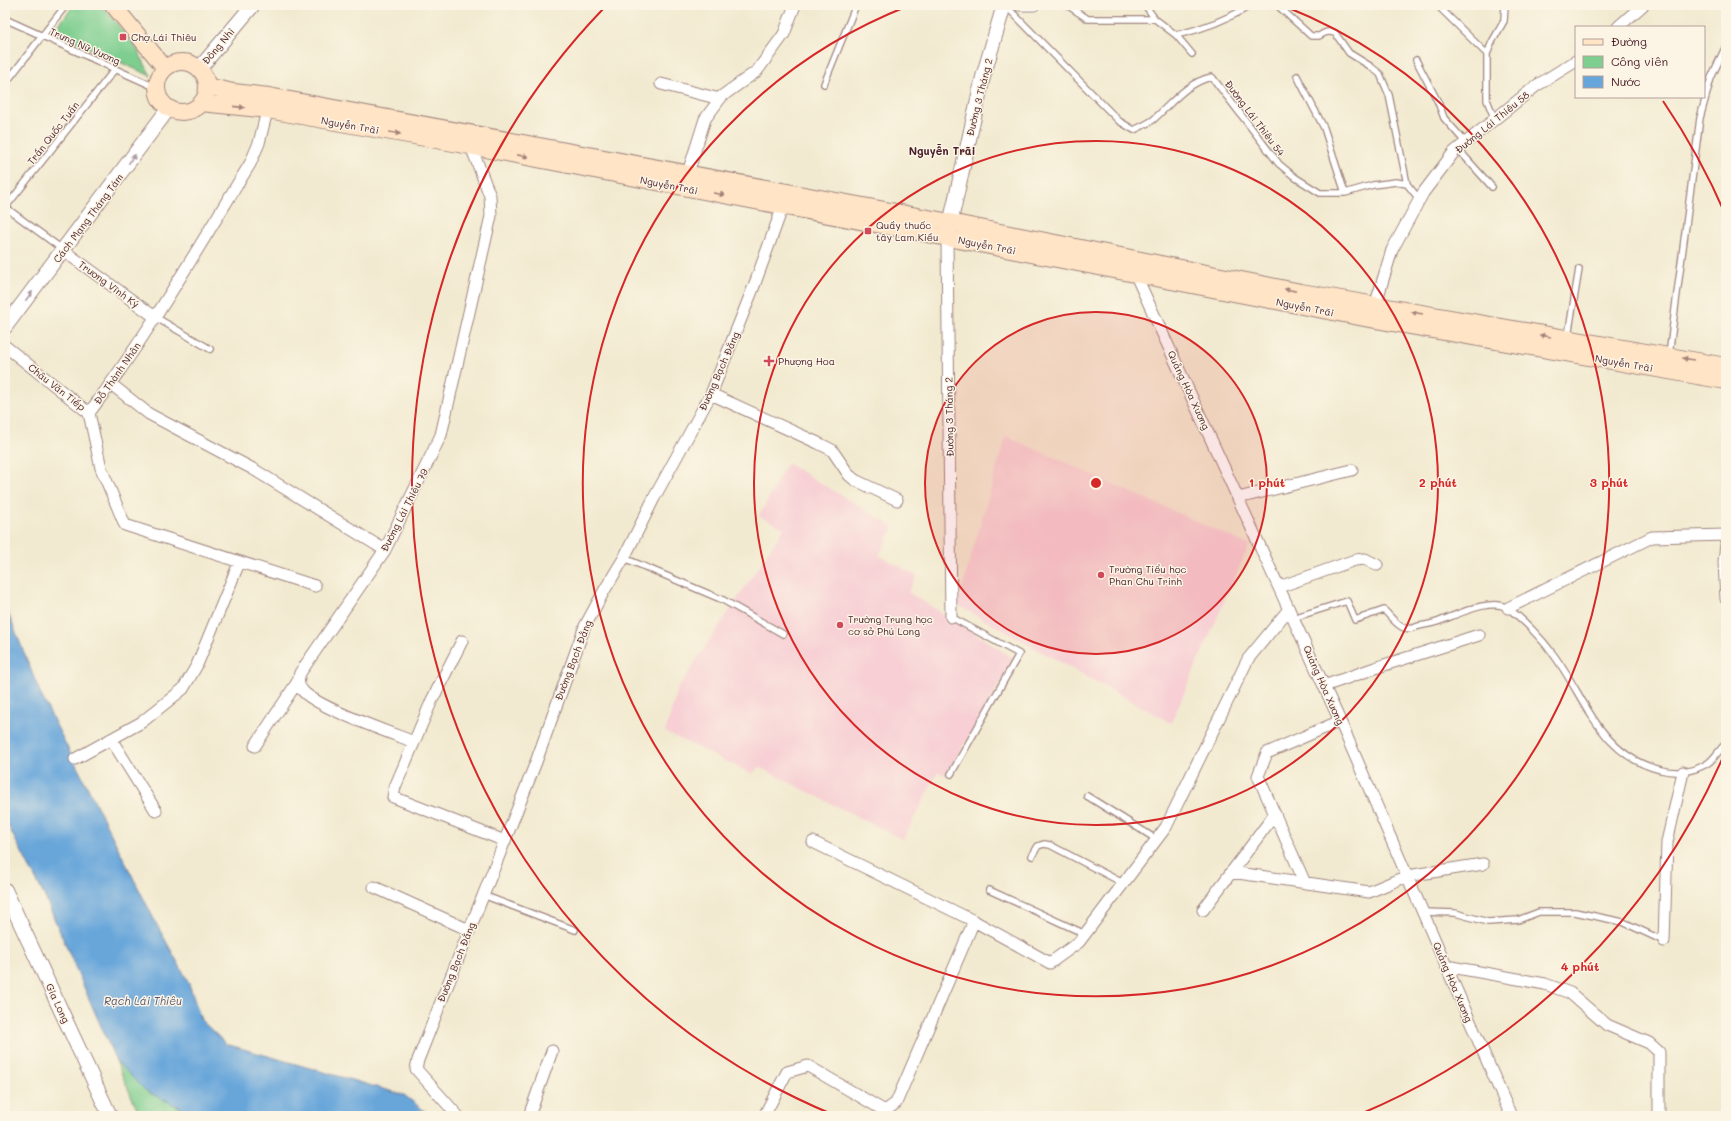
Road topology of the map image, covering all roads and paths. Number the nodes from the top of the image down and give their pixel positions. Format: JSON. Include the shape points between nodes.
{"nodes":[{"id":1,"x":66,"y":5,"type":"edge"},
{"id":2,"x":113,"y":5,"type":"edge"},
{"id":3,"x":253,"y":5,"type":"edge"},
{"id":4,"x":795,"y":5,"type":"edge"},
{"id":5,"x":856,"y":5,"type":"edge"},
{"id":6,"x":1019,"y":5,"type":"edge"},
{"id":7,"x":1034,"y":5,"type":"edge"},
{"id":8,"x":1067,"y":5,"type":"edge"},
{"id":9,"x":1145,"y":5,"type":"edge"},
{"id":10,"x":1252,"y":5,"type":"edge"},
{"id":11,"x":1277,"y":5,"type":"edge"},
{"id":12,"x":1437,"y":5,"type":"edge"},
{"id":13,"x":1505,"y":5,"type":"edge"},
{"id":14,"x":1643,"y":5,"type":"edge"},
{"id":15,"x":1004,"y":6,"type":"edge"},
{"id":16,"x":5,"y":19,"type":"edge"},
{"id":17,"x":1155,"y":19,"type":"junction"},
{"id":18,"x":1619,"y":26,"type":"edge"},
{"id":19,"x":1176,"y":35,"type":"junction"},
{"id":20,"x":42,"y":36,"type":"junction"},
{"id":21,"x":1726,"y":46,"type":"edge"},
{"id":22,"x":1192,"y":54,"type":"dead end"},
{"id":23,"x":1487,"y":54,"type":"junction"},
{"id":24,"x":1416,"y":60,"type":"dead end"},
{"id":25,"x":1575,"y":62,"type":"edge"},
{"id":26,"x":165,"y":68,"type":"junction"},
{"id":27,"x":115,"y":69,"type":"junction"},
{"id":28,"x":199,"y":69,"type":"junction"},
{"id":29,"x":1297,"y":76,"type":"dead end"},
{"id":30,"x":5,"y":84,"type":"edge"},
{"id":31,"x":661,"y":84,"type":"dead end"},
{"id":32,"x":824,"y":84,"type":"dead end"},
{"id":33,"x":207,"y":86,"type":"junction"},
{"id":34,"x":157,"y":88,"type":"junction"},
{"id":35,"x":720,"y":100,"type":"junction"},
{"id":36,"x":201,"y":103,"type":"junction"},
{"id":37,"x":269,"y":103,"type":"junction"},
{"id":38,"x":169,"y":108,"type":"junction"},
{"id":39,"x":1495,"y":120,"type":"junction"},
{"id":40,"x":468,"y":139,"type":"junction"},
{"id":41,"x":1462,"y":146,"type":"junction"},
{"id":42,"x":686,"y":181,"type":"junction"},
{"id":43,"x":1407,"y":184,"type":"junction"},
{"id":44,"x":1492,"y":187,"type":"dead end"},
{"id":45,"x":1345,"y":193,"type":"junction"},
{"id":46,"x":1419,"y":200,"type":"junction"},
{"id":47,"x":783,"y":206,"type":"junction"},
{"id":48,"x":5,"y":207,"type":"edge"},
{"id":49,"x":950,"y":222,"type":"junction"},
{"id":50,"x":947,"y":238,"type":"junction"},
{"id":51,"x":64,"y":251,"type":"junction"},
{"id":52,"x":1128,"y":258,"type":"junction"},
{"id":53,"x":1579,"y":270,"type":"dead end"},
{"id":54,"x":1136,"y":274,"type":"junction"},
{"id":55,"x":1375,"y":306,"type":"junction"},
{"id":56,"x":155,"y":317,"type":"junction"},
{"id":57,"x":5,"y":327,"type":"edge"},
{"id":58,"x":1466,"y":329,"type":"junction"},
{"id":59,"x":1567,"y":339,"type":"junction"},
{"id":60,"x":5,"y":346,"type":"edge"},
{"id":61,"x":210,"y":349,"type":"dead end"},
{"id":62,"x":1668,"y":356,"type":"junction"},
{"id":63,"x":1726,"y":366,"type":"edge"},
{"id":64,"x":1726,"y":381,"type":"edge"},
{"id":65,"x":111,"y":384,"type":"junction"},
{"id":66,"x":711,"y":394,"type":"junction"},
{"id":67,"x":89,"y":412,"type":"junction"},
{"id":68,"x":1352,"y":470,"type":"dead end"},
{"id":69,"x":1238,"y":498,"type":"junction"},
{"id":70,"x":897,"y":500,"type":"dead end"},
{"id":71,"x":1726,"y":535,"type":"edge"},
{"id":72,"x":1726,"y":544,"type":"edge"},
{"id":73,"x":385,"y":550,"type":"junction"},
{"id":74,"x":624,"y":558,"type":"junction"},
{"id":75,"x":239,"y":563,"type":"junction"},
{"id":76,"x":1377,"y":565,"type":"dead end"},
{"id":77,"x":315,"y":586,"type":"dead end"},
{"id":78,"x":1279,"y":587,"type":"junction"},
{"id":79,"x":1726,"y":599,"type":"edge"},
{"id":80,"x":1508,"y":608,"type":"junction"},
{"id":81,"x":1291,"y":613,"type":"junction"},
{"id":82,"x":951,"y":617,"type":"joint"},
{"id":83,"x":783,"y":634,"type":"dead end"},
{"id":84,"x":1479,"y":635,"type":"dead end"},
{"id":85,"x":462,"y":640,"type":"dead end"},
{"id":86,"x":298,"y":681,"type":"junction"},
{"id":87,"x":1324,"y":686,"type":"junction"},
{"id":88,"x":1340,"y":721,"type":"junction"},
{"id":89,"x":111,"y":739,"type":"junction"},
{"id":90,"x":414,"y":742,"type":"junction"},
{"id":91,"x":1726,"y":743,"type":"edge"},
{"id":92,"x":255,"y":746,"type":"dead end"},
{"id":93,"x":75,"y":759,"type":"dead end"},
{"id":94,"x":1683,"y":772,"type":"junction"},
{"id":95,"x":951,"y":774,"type":"dead end"},
{"id":96,"x":1087,"y":796,"type":"dead end"},
{"id":97,"x":156,"y":810,"type":"dead end"},
{"id":98,"x":1275,"y":814,"type":"junction"},
{"id":99,"x":1156,"y":839,"type":"junction"},
{"id":100,"x":504,"y":841,"type":"junction"},
{"id":101,"x":814,"y":842,"type":"dead end"},
{"id":102,"x":1032,"y":856,"type":"dead end"},
{"id":103,"x":1483,"y":864,"type":"dead end"},
{"id":104,"x":1231,"y":872,"type":"junction"},
{"id":105,"x":1407,"y":876,"type":"junction"},
{"id":106,"x":1123,"y":883,"type":"junction"},
{"id":107,"x":1304,"y":883,"type":"junction"},
{"id":108,"x":374,"y":887,"type":"dead end"},
{"id":109,"x":5,"y":890,"type":"edge"},
{"id":110,"x":989,"y":890,"type":"dead end"},
{"id":111,"x":483,"y":895,"type":"junction"},
{"id":112,"x":1203,"y":910,"type":"dead end"},
{"id":113,"x":1423,"y":912,"type":"junction"},
{"id":114,"x":974,"y":921,"type":"junction"},
{"id":115,"x":469,"y":930,"type":"junction"},
{"id":116,"x":575,"y":930,"type":"dead end"},
{"id":117,"x":1085,"y":934,"type":"junction"},
{"id":118,"x":1664,"y":941,"type":"joint"},
{"id":119,"x":1446,"y":966,"type":"junction"},
{"id":120,"x":552,"y":1051,"type":"dead end"},
{"id":121,"x":110,"y":1116,"type":"edge"},
{"id":122,"x":458,"y":1116,"type":"edge"},
{"id":123,"x":529,"y":1116,"type":"edge"},
{"id":124,"x":764,"y":1116,"type":"edge"},
{"id":125,"x":1511,"y":1116,"type":"edge"},
{"id":126,"x":1659,"y":1116,"type":"edge"}],
"edges":[{"from":1,"to":20,"type":"lane"},
{"from":2,"to":26,"type":"main road"},
{"from":3,"to":28,"type":"street","name":"Đông Nhì"},
{"from":4,"to":35,"type":"street","via":[[784,34],[757,71]]},
{"from":5,"to":32,"type":"lane"},
{"from":6,"to":7,"type":"street"},
{"from":8,"to":17,"type":"lane","via":[[1088,19]]},
{"from":9,"to":17,"type":"lane"},
{"from":10,"to":19,"type":"lane","via":[[1195,31]]},
{"from":11,"to":43,"type":"lane","via":[[1311,36],[1329,31],[1335,33],[1349,53],[1380,74],[1389,95]]},
{"from":12,"to":23,"type":"lane"},
{"from":13,"to":23,"type":"lane","via":[[1504,21]]},
{"from":14,"to":18,"type":"street"},
{"from":15,"to":45,"type":"lane","name":"Đường Lái Thiêu 54","via":[[1119,121],[1134,130],[1151,121],[1178,96],[1202,79],[1212,78],[1279,164],[1320,193]]},
{"from":15,"to":49,"type":"street","name":"Đường 3 Tháng 2","via":[[983,77]]},
{"from":16,"to":20,"type":"lane","name":"Trưng Nữ Vương"},
{"from":17,"to":19,"type":"lane"},
{"from":19,"to":22,"type":"lane"},
{"from":20,"to":27,"type":"lane","name":"Trưng Nữ Vương"},
{"from":20,"to":30,"type":"lane"},
{"from":21,"to":62,"type":"lane","via":[[1711,78],[1700,118]]},
{"from":23,"to":39,"type":"lane","via":[[1487,100]]},
{"from":24,"to":41,"type":"lane","via":[[1444,118]]},
{"from":25,"to":39,"type":"street","name":"Đường Lái Thiêu 58","via":[[1536,86]]},
{"from":26,"to":28,"type":"main road","via":[[178,62],[193,64]]},
{"from":26,"to":34,"type":"main road","via":[[157,81]]},
{"from":27,"to":34,"type":"lane","name":"Trưng Nữ Vương"},
{"from":27,"to":48,"type":"lane","name":"Trần Quốc Tuấn"},
{"from":28,"to":33,"type":"main road"},
{"from":29,"to":45,"type":"lane","via":[[1324,128]]},
{"from":31,"to":35,"type":"street"},
{"from":33,"to":36,"type":"main road"},
{"from":33,"to":37,"type":"main road","name":"Nguyễn Trãi"},
{"from":34,"to":38,"type":"main road","via":[[163,103]]},
{"from":35,"to":42,"type":"street","via":[[705,119]]},
{"from":36,"to":37,"type":"main road","name":"Nguyễn Trãi","one_way":true},
{"from":36,"to":38,"type":"main road","via":[[186,111]]},
{"from":37,"to":40,"type":"main road","name":"Nguyễn Trãi"},
{"from":37,"to":56,"type":"street","name":"Đỗ Thành Nhân","via":[[259,143],[250,164]]},
{"from":51,"to":38,"type":"street","name":"Cách Mạng Tháng Tám","one_way":true},
{"from":39,"to":41,"type":"street","name":"Đường Lái Thiêu 58"},
{"from":40,"to":42,"type":"main road","name":"Nguyễn Trãi"},
{"from":40,"to":73,"type":"street","name":"Đường Lái Thiêu 79","via":[[490,196],[491,216],[441,434]]},
{"from":41,"to":44,"type":"lane"},
{"from":41,"to":46,"type":"street","name":"Đường Lái Thiêu 58"},
{"from":42,"to":47,"type":"main road","name":"Nguyễn Trãi","one_way":true},
{"from":42,"to":49,"type":"main road","name":"Nguyễn Trãi"},
{"from":43,"to":45,"type":"lane","name":"Đường Lái Thiêu 54","via":[[1396,182],[1374,185]]},
{"from":43,"to":46,"type":"lane"},
{"from":46,"to":55,"type":"street","name":"Đường Lái Thiêu 58","via":[[1392,250]]},
{"from":47,"to":50,"type":"main road","name":"Nguyễn Trãi"},
{"from":47,"to":66,"type":"street","name":"Đường Bạch Đằng"},
{"from":48,"to":51,"type":"lane","name":"Trương Vĩnh Ký"},
{"from":49,"to":50,"type":"street","name":"Đường 3 Tháng 2"},
{"from":49,"to":52,"type":"main road","name":"Nguyễn Trãi"},
{"from":50,"to":54,"type":"main road","name":"Nguyễn Trãi"},
{"from":50,"to":82,"type":"street","name":"Đường 3 Tháng 2"},
{"from":51,"to":56,"type":"street","name":"Trương Vĩnh Ký"},
{"from":57,"to":51,"type":"street","name":"Cách Mạng Tháng Tám","one_way":true},
{"from":52,"to":54,"type":"street","name":"Quảng Hòa Xương"},
{"from":55,"to":52,"type":"main road","name":"Nguyễn Trãi","one_way":true},
{"from":53,"to":59,"type":"lane"},
{"from":54,"to":58,"type":"main road","name":"Nguyễn Trãi"},
{"from":54,"to":69,"type":"street","name":"Quảng Hòa Xương"},
{"from":58,"to":55,"type":"main road","name":"Nguyễn Trãi","one_way":true},
{"from":56,"to":61,"type":"lane"},
{"from":56,"to":65,"type":"street","name":"Đỗ Thành Nhân"},
{"from":59,"to":58,"type":"main road","name":"Nguyễn Trãi","one_way":true},
{"from":58,"to":64,"type":"main road","name":"Nguyễn Trãi"},
{"from":59,"to":62,"type":"main road","name":"Nguyễn Trãi"},
{"from":60,"to":67,"type":"street","name":"Châu Văn Tiếp"},
{"from":63,"to":62,"type":"main road","name":"Nguyễn Trãi","one_way":true},
{"from":65,"to":67,"type":"street","name":"Đỗ Thành Nhân"},
{"from":65,"to":73,"type":"street","via":[[150,414],[253,469]]},
{"from":66,"to":70,"type":"street","via":[[832,450],[855,480]]},
{"from":66,"to":74,"type":"street","name":"Đường Bạch Đằng"},
{"from":67,"to":75,"type":"street","name":"Đỗ Thành Nhân","via":[[101,468],[125,525]]},
{"from":68,"to":69,"type":"street"},
{"from":69,"to":78,"type":"street","name":"Quảng Hòa Xương"},
{"from":71,"to":80,"type":"street","via":[[1652,537]]},
{"from":72,"to":79,"type":"street"},
{"from":73,"to":86,"type":"street","name":"Đường Lái Thiêu 79","via":[[300,673]]},
{"from":74,"to":83,"type":"lane","via":[[723,600]]},
{"from":74,"to":100,"type":"street","name":"Đường Bạch Đằng","via":[[585,626],[536,762]]},
{"from":75,"to":77,"type":"street","name":"Đỗ Thành Nhân"},
{"from":75,"to":89,"type":"street","via":[[197,665],[183,688],[142,722]]},
{"from":76,"to":78,"type":"street","via":[[1365,559],[1354,560]]},
{"from":78,"to":81,"type":"street","name":"Quảng Hòa Xương"},
{"from":80,"to":81,"type":"lane","via":[[1489,605],[1410,628],[1402,628],[1384,610],[1354,620],[1347,600]]},
{"from":80,"to":94,"type":"lane","via":[[1554,654],[1598,726],[1623,754],[1652,768]]},
{"from":81,"to":87,"type":"street","name":"Quảng Hòa Xương"},
{"from":81,"to":99,"type":"street","via":[[1248,659],[1166,827]]},
{"from":82,"to":95,"type":"lane","name":"Đường 3 Tháng 2","via":[[1019,654]]},
{"from":84,"to":87,"type":"street"},
{"from":85,"to":90,"type":"street"},
{"from":86,"to":90,"type":"street","via":[[301,690],[312,699]]},
{"from":86,"to":92,"type":"street","name":"Đường Lái Thiêu 79"},
{"from":87,"to":88,"type":"street","name":"Quảng Hòa Xương"},
{"from":88,"to":98,"type":"street","via":[[1267,753],[1258,776]]},
{"from":88,"to":105,"type":"street","name":"Quảng Hòa Xương"},
{"from":89,"to":93,"type":"street"},
{"from":89,"to":97,"type":"street"},
{"from":90,"to":100,"type":"street","via":[[395,787],[394,797]]},
{"from":91,"to":94,"type":"lane","via":[[1708,763]]},
{"from":94,"to":118,"type":"street","via":[[1667,842]]},
{"from":96,"to":99,"type":"lane"},
{"from":98,"to":104,"type":"street"},
{"from":98,"to":107,"type":"street"},
{"from":99,"to":106,"type":"street"},
{"from":100,"to":111,"type":"street","name":"Đường Bạch Đằng"},
{"from":101,"to":114,"type":"street"},
{"from":102,"to":106,"type":"lane","via":[[1038,846],[1050,845]]},
{"from":103,"to":105,"type":"street"},
{"from":104,"to":107,"type":"street"},
{"from":104,"to":112,"type":"street"},
{"from":105,"to":107,"type":"street","via":[[1369,892]]},
{"from":105,"to":113,"type":"street","name":"Quảng Hòa Xương"},
{"from":106,"to":117,"type":"street"},
{"from":108,"to":115,"type":"street"},
{"from":109,"to":121,"type":"street","name":"Gia Long"},
{"from":110,"to":117,"type":"lane"},
{"from":111,"to":115,"type":"street","name":"Đường Bạch Đằng"},
{"from":111,"to":116,"type":"lane"},
{"from":113,"to":118,"type":"lane","via":[[1455,913],[1488,922],[1518,920],[1539,912],[1575,912],[1623,922]]},
{"from":113,"to":119,"type":"street","name":"Quảng Hòa Xương"},
{"from":114,"to":117,"type":"street","via":[[1050,963],[1079,942]]},
{"from":114,"to":124,"type":"street","via":[[896,1103],[886,1111],[808,1066],[787,1072]]},
{"from":115,"to":122,"type":"street","name":"Đường Bạch Đằng","via":[[416,1069]]},
{"from":119,"to":125,"type":"street","name":"Quảng Hòa Xương"},
{"from":119,"to":126,"type":"street","via":[[1545,984],[1570,993],[1607,1025],[1649,1043],[1659,1052]]},
{"from":120,"to":123,"type":"street"}]}
